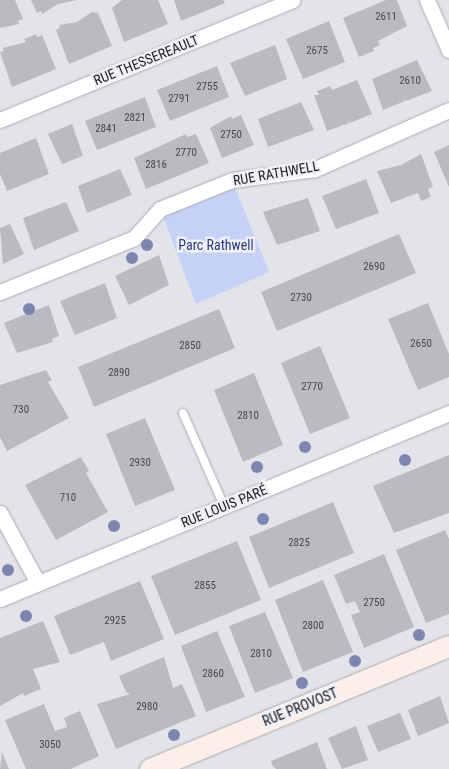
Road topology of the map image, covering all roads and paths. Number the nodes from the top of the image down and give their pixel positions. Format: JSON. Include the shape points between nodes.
{"nodes":[{"id":1,"x":292,"y":0,"type":"edge"},
{"id":2,"x":427,"y":0,"type":"edge"},
{"id":3,"x":449,"y":50,"type":"edge"},
{"id":4,"x":449,"y":110,"type":"edge"},
{"id":5,"x":0,"y":120,"type":"edge"},
{"id":6,"x":0,"y":292,"type":"edge"},
{"id":7,"x":184,"y":413,"type":"dead end"},
{"id":8,"x":449,"y":413,"type":"edge"},
{"id":9,"x":224,"y":506,"type":"junction"},
{"id":10,"x":0,"y":513,"type":"edge"},
{"id":11,"x":38,"y":583,"type":"junction"},
{"id":12,"x":0,"y":599,"type":"edge"},
{"id":13,"x":449,"y":646,"type":"edge"},
{"id":14,"x":150,"y":769,"type":"edge"}],
"edges":[{"from":1,"to":5,"type":"street","name":"RUE THESSEREAULT"},
{"from":2,"to":3,"type":"street"},
{"from":4,"to":6,"type":"street","name":"RUE RATHWELL","via":[[314,169],[232,180],[160,209],[134,238]]},
{"from":7,"to":9,"type":"lane"},
{"from":8,"to":9,"type":"street","name":"RUE LOUIS PARÉ"},
{"from":9,"to":11,"type":"street","name":"RUE LOUIS PARÉ"},
{"from":10,"to":11,"type":"street"},
{"from":11,"to":12,"type":"street","name":"RUE LOUIS PARÉ"},
{"from":13,"to":14,"type":"street","name":"RUE PROVOST"}]}
